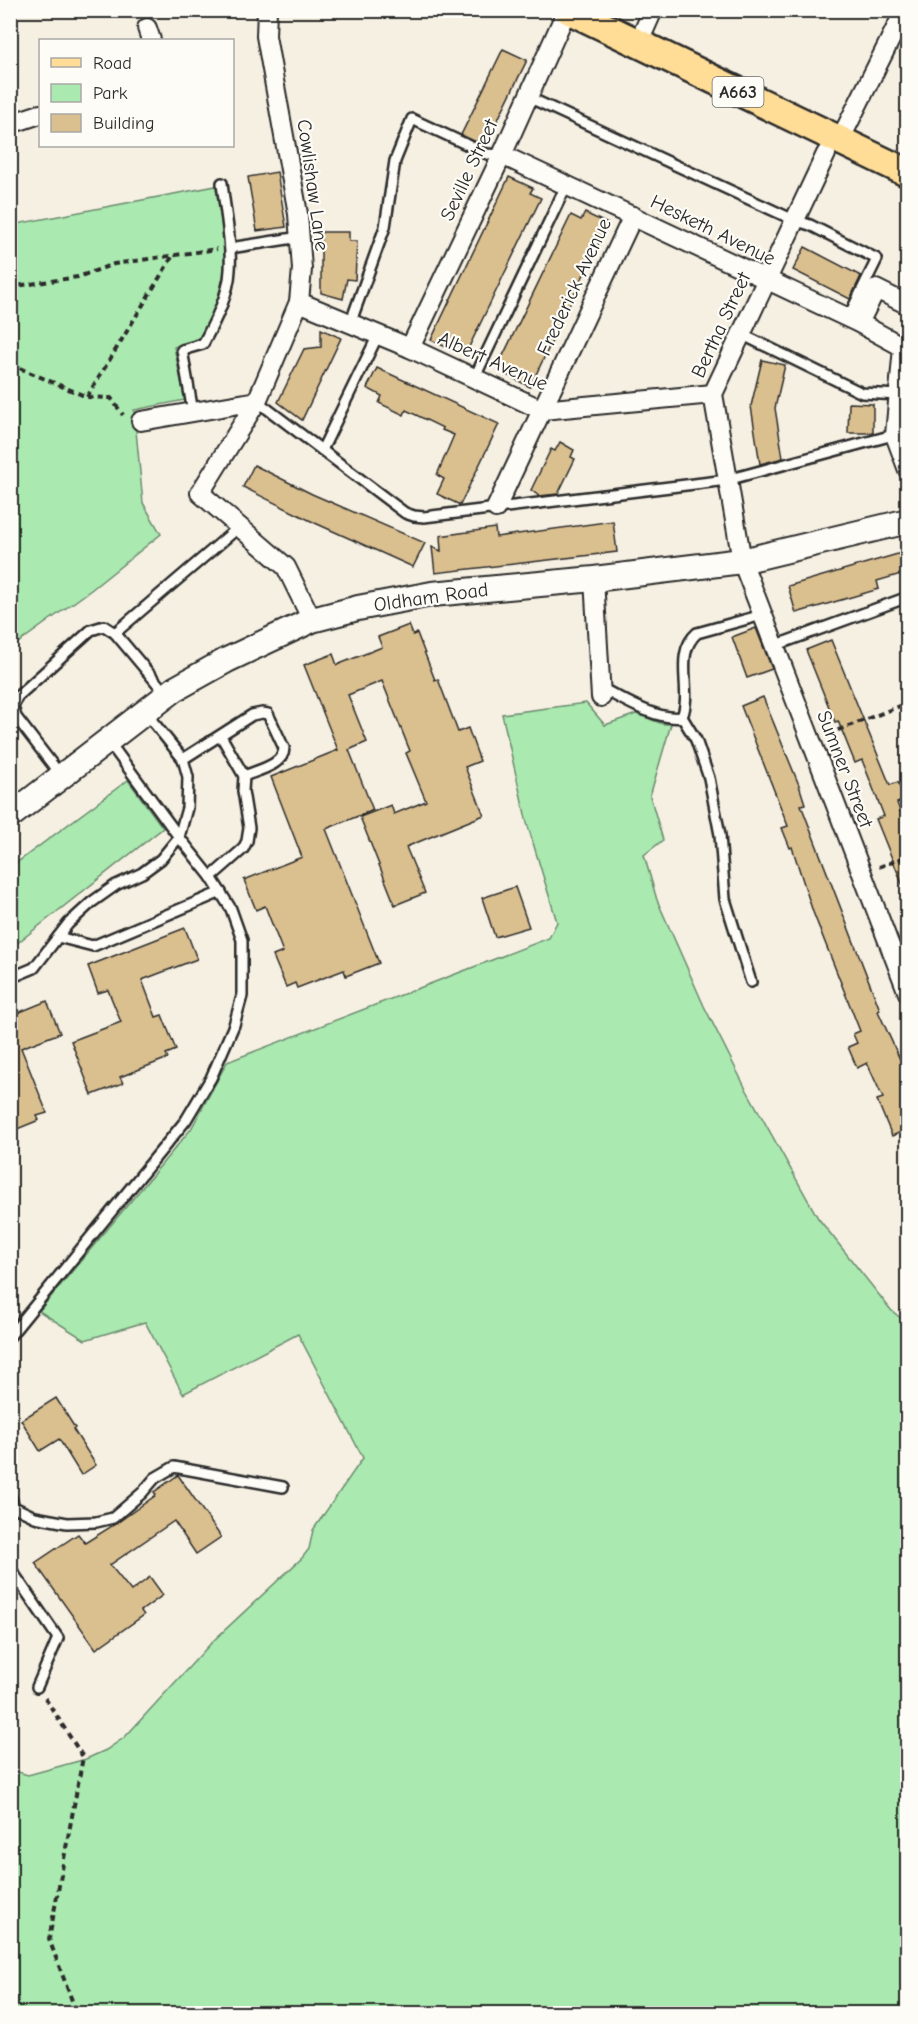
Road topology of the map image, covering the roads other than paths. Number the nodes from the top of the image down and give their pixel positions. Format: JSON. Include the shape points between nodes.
{"nodes":[{"id":1,"x":267,"y":10,"type":"edge"},
{"id":2,"x":568,"y":10,"type":"edge"},
{"id":3,"x":653,"y":10,"type":"edge"},
{"id":4,"x":905,"y":10,"type":"edge"},
{"id":5,"x":638,"y":44,"type":"junction"},
{"id":6,"x":528,"y":98,"type":"junction"},
{"id":7,"x":39,"y":114,"type":"edge"},
{"id":8,"x":10,"y":124,"type":"edge"},
{"id":9,"x":833,"y":147,"type":"junction"},
{"id":10,"x":502,"y":155,"type":"junction"},
{"id":11,"x":908,"y":173,"type":"edge"},
{"id":12,"x":222,"y":183,"type":"dead end"},
{"id":13,"x":566,"y":186,"type":"junction"},
{"id":14,"x":633,"y":216,"type":"junction"},
{"id":15,"x":794,"y":220,"type":"junction"},
{"id":16,"x":300,"y":237,"type":"junction"},
{"id":17,"x":230,"y":248,"type":"junction"},
{"id":18,"x":766,"y":281,"type":"junction"},
{"id":19,"x":299,"y":303,"type":"junction"},
{"id":20,"x":908,"y":305,"type":"edge"},
{"id":21,"x":854,"y":321,"type":"junction"},
{"id":22,"x":350,"y":324,"type":"junction"},
{"id":23,"x":741,"y":334,"type":"junction"},
{"id":24,"x":378,"y":335,"type":"junction"},
{"id":25,"x":410,"y":348,"type":"junction"},
{"id":26,"x":474,"y":379,"type":"junction"},
{"id":27,"x":713,"y":394,"type":"junction"},
{"id":28,"x":899,"y":396,"type":"junction"},
{"id":29,"x":257,"y":401,"type":"junction"},
{"id":30,"x":542,"y":410,"type":"junction"},
{"id":31,"x":193,"y":412,"type":"junction"},
{"id":32,"x":141,"y":422,"type":"road end"},
{"id":33,"x":901,"y":433,"type":"edge"},
{"id":34,"x":322,"y":450,"type":"junction"},
{"id":35,"x":908,"y":470,"type":"edge"},
{"id":36,"x":727,"y":480,"type":"junction"},
{"id":37,"x":496,"y":508,"type":"junction"},
{"id":38,"x":908,"y":521,"type":"edge"},
{"id":39,"x":239,"y":527,"type":"junction"},
{"id":40,"x":741,"y":561,"type":"junction"},
{"id":41,"x":594,"y":579,"type":"junction"},
{"id":42,"x":908,"y":597,"type":"edge"},
{"id":43,"x":762,"y":615,"type":"junction"},
{"id":44,"x":312,"y":620,"type":"junction"},
{"id":45,"x":115,"y":633,"type":"junction"},
{"id":46,"x":774,"y":646,"type":"junction"},
{"id":47,"x":601,"y":692,"type":"joint"},
{"id":48,"x":167,"y":695,"type":"junction"},
{"id":49,"x":146,"y":712,"type":"junction"},
{"id":50,"x":682,"y":717,"type":"junction"},
{"id":51,"x":14,"y":718,"type":"edge"},
{"id":52,"x":221,"y":736,"type":"junction"},
{"id":53,"x":108,"y":741,"type":"junction"},
{"id":54,"x":183,"y":759,"type":"junction"},
{"id":55,"x":62,"y":777,"type":"junction"},
{"id":56,"x":244,"y":777,"type":"junction"},
{"id":57,"x":10,"y":816,"type":"edge"},
{"id":58,"x":179,"y":837,"type":"junction"},
{"id":59,"x":211,"y":877,"type":"junction"},
{"id":60,"x":221,"y":892,"type":"junction"},
{"id":61,"x":58,"y":937,"type":"junction"},
{"id":62,"x":10,"y":978,"type":"edge"},
{"id":63,"x":751,"y":982,"type":"dead end"},
{"id":64,"x":908,"y":993,"type":"edge"},
{"id":65,"x":10,"y":1336,"type":"edge"},
{"id":66,"x":283,"y":1487,"type":"dead end"},
{"id":67,"x":10,"y":1495,"type":"edge"},
{"id":68,"x":12,"y":1508,"type":"edge"},
{"id":69,"x":10,"y":1568,"type":"edge"},
{"id":70,"x":38,"y":1687,"type":"road end"}],
"edges":[{"from":1,"to":16,"type":"street","name":"Cowlishaw Lane","via":[[266,36]]},
{"from":2,"to":5,"type":"main road","number":"A663"},
{"from":2,"to":6,"type":"street","name":"Seville Street"},
{"from":3,"to":5,"type":"street"},
{"from":4,"to":9,"type":"street","name":"Bertha Street"},
{"from":5,"to":9,"type":"main road","number":"A663"},
{"from":6,"to":10,"type":"street","name":"Seville Street"},
{"from":6,"to":15,"type":"lane"},
{"from":7,"to":8,"type":"street"},
{"from":9,"to":11,"type":"main road","number":"A663"},
{"from":9,"to":15,"type":"street","name":"Bertha Street"},
{"from":10,"to":13,"type":"street","name":"Hesketh Avenue"},
{"from":10,"to":22,"type":"lane","via":[[487,154],[412,119],[395,161],[385,227]]},
{"from":10,"to":25,"type":"street","name":"Seville Street"},
{"from":12,"to":17,"type":"lane"},
{"from":13,"to":14,"type":"street","name":"Hesketh Avenue"},
{"from":13,"to":26,"type":"lane"},
{"from":14,"to":18,"type":"street","name":"Hesketh Avenue"},
{"from":14,"to":30,"type":"street","name":"Frederick Avenue"},
{"from":15,"to":18,"type":"street","name":"Bertha Street"},
{"from":15,"to":21,"type":"lane","via":[[877,259]]},
{"from":16,"to":17,"type":"lane"},
{"from":16,"to":19,"type":"street","name":"Cowlishaw Lane"},
{"from":17,"to":31,"type":"lane","via":[[230,273],[218,316],[203,344],[182,350]]},
{"from":18,"to":21,"type":"street","name":"Hesketh Avenue"},
{"from":18,"to":23,"type":"street","name":"Bertha Street"},
{"from":19,"to":22,"type":"street","name":"Albert Avenue"},
{"from":19,"to":29,"type":"street","name":"Cowlishaw Lane"},
{"from":20,"to":21,"type":"street","via":[[876,289]]},
{"from":21,"to":28,"type":"street","name":"Hesketh Avenue","via":[[903,347]]},
{"from":22,"to":24,"type":"street","name":"Albert Avenue"},
{"from":23,"to":27,"type":"street","name":"Bertha Street"},
{"from":23,"to":28,"type":"lane","via":[[862,393]]},
{"from":24,"to":25,"type":"street","name":"Albert Avenue"},
{"from":24,"to":34,"type":"lane"},
{"from":25,"to":26,"type":"street","name":"Albert Avenue"},
{"from":26,"to":30,"type":"street","name":"Albert Avenue"},
{"from":27,"to":30,"type":"street","name":"Albert Avenue"},
{"from":27,"to":36,"type":"street","name":"Bertha Street"},
{"from":28,"to":33,"type":"street"},
{"from":29,"to":31,"type":"street"},
{"from":29,"to":34,"type":"lane"},
{"from":29,"to":39,"type":"street","name":"Cowlishaw Lane","via":[[200,493]]},
{"from":30,"to":37,"type":"street","name":"Frederick Avenue"},
{"from":31,"to":32,"type":"street"},
{"from":33,"to":35,"type":"street"},
{"from":33,"to":36,"type":"lane"},
{"from":34,"to":37,"type":"lane","via":[[414,516]]},
{"from":36,"to":37,"type":"lane"},
{"from":36,"to":40,"type":"street","name":"Bertha Street"},
{"from":38,"to":40,"type":"main road","name":"Oldham Road"},
{"from":39,"to":44,"type":"street","name":"Cowlishaw Lane","via":[[286,567]]},
{"from":39,"to":45,"type":"lane"},
{"from":40,"to":41,"type":"main road","name":"Oldham Road"},
{"from":40,"to":43,"type":"street","name":"Sumner Street"},
{"from":41,"to":44,"type":"main road","name":"Oldham Road","via":[[432,594]]},
{"from":41,"to":47,"type":"street"},
{"from":42,"to":46,"type":"lane"},
{"from":43,"to":46,"type":"street","name":"Sumner Street"},
{"from":43,"to":50,"type":"lane","via":[[691,638],[686,646],[687,702]]},
{"from":44,"to":48,"type":"main road","name":"Oldham Road","via":[[227,660]]},
{"from":45,"to":48,"type":"lane"},
{"from":45,"to":51,"type":"lane","via":[[104,626],[91,630],[17,697]]},
{"from":46,"to":64,"type":"street","name":"Sumner Street"},
{"from":47,"to":50,"type":"lane","via":[[659,715]]},
{"from":48,"to":49,"type":"main road","name":"Oldham Road"},
{"from":49,"to":53,"type":"main road","name":"Oldham Road"},
{"from":49,"to":54,"type":"lane"},
{"from":50,"to":63,"type":"lane","via":[[696,740],[709,778],[720,835],[725,900]]},
{"from":51,"to":55,"type":"lane"},
{"from":52,"to":54,"type":"lane"},
{"from":52,"to":56,"type":"lane"},
{"from":52,"to":56,"type":"lane","via":[[257,713],[271,718],[284,754],[280,760]]},
{"from":53,"to":55,"type":"main road","name":"Oldham Road"},
{"from":53,"to":58,"type":"lane"},
{"from":54,"to":58,"type":"lane","via":[[188,777],[187,808]]},
{"from":55,"to":57,"type":"main road","name":"Oldham Road"},
{"from":56,"to":59,"type":"lane","via":[[247,841]]},
{"from":58,"to":59,"type":"lane"},
{"from":58,"to":61,"type":"lane","via":[[161,859],[92,902]]},
{"from":59,"to":60,"type":"lane"},
{"from":60,"to":61,"type":"lane","via":[[93,946]]},
{"from":60,"to":65,"type":"lane","via":[[242,940],[242,996],[211,1078],[178,1129]]},
{"from":61,"to":62,"type":"lane","via":[[34,968]]},
{"from":66,"to":68,"type":"lane","via":[[174,1467],[155,1478],[113,1518],[67,1523]]},
{"from":67,"to":68,"type":"lane"},
{"from":69,"to":70,"type":"lane","via":[[58,1638]]}]}
